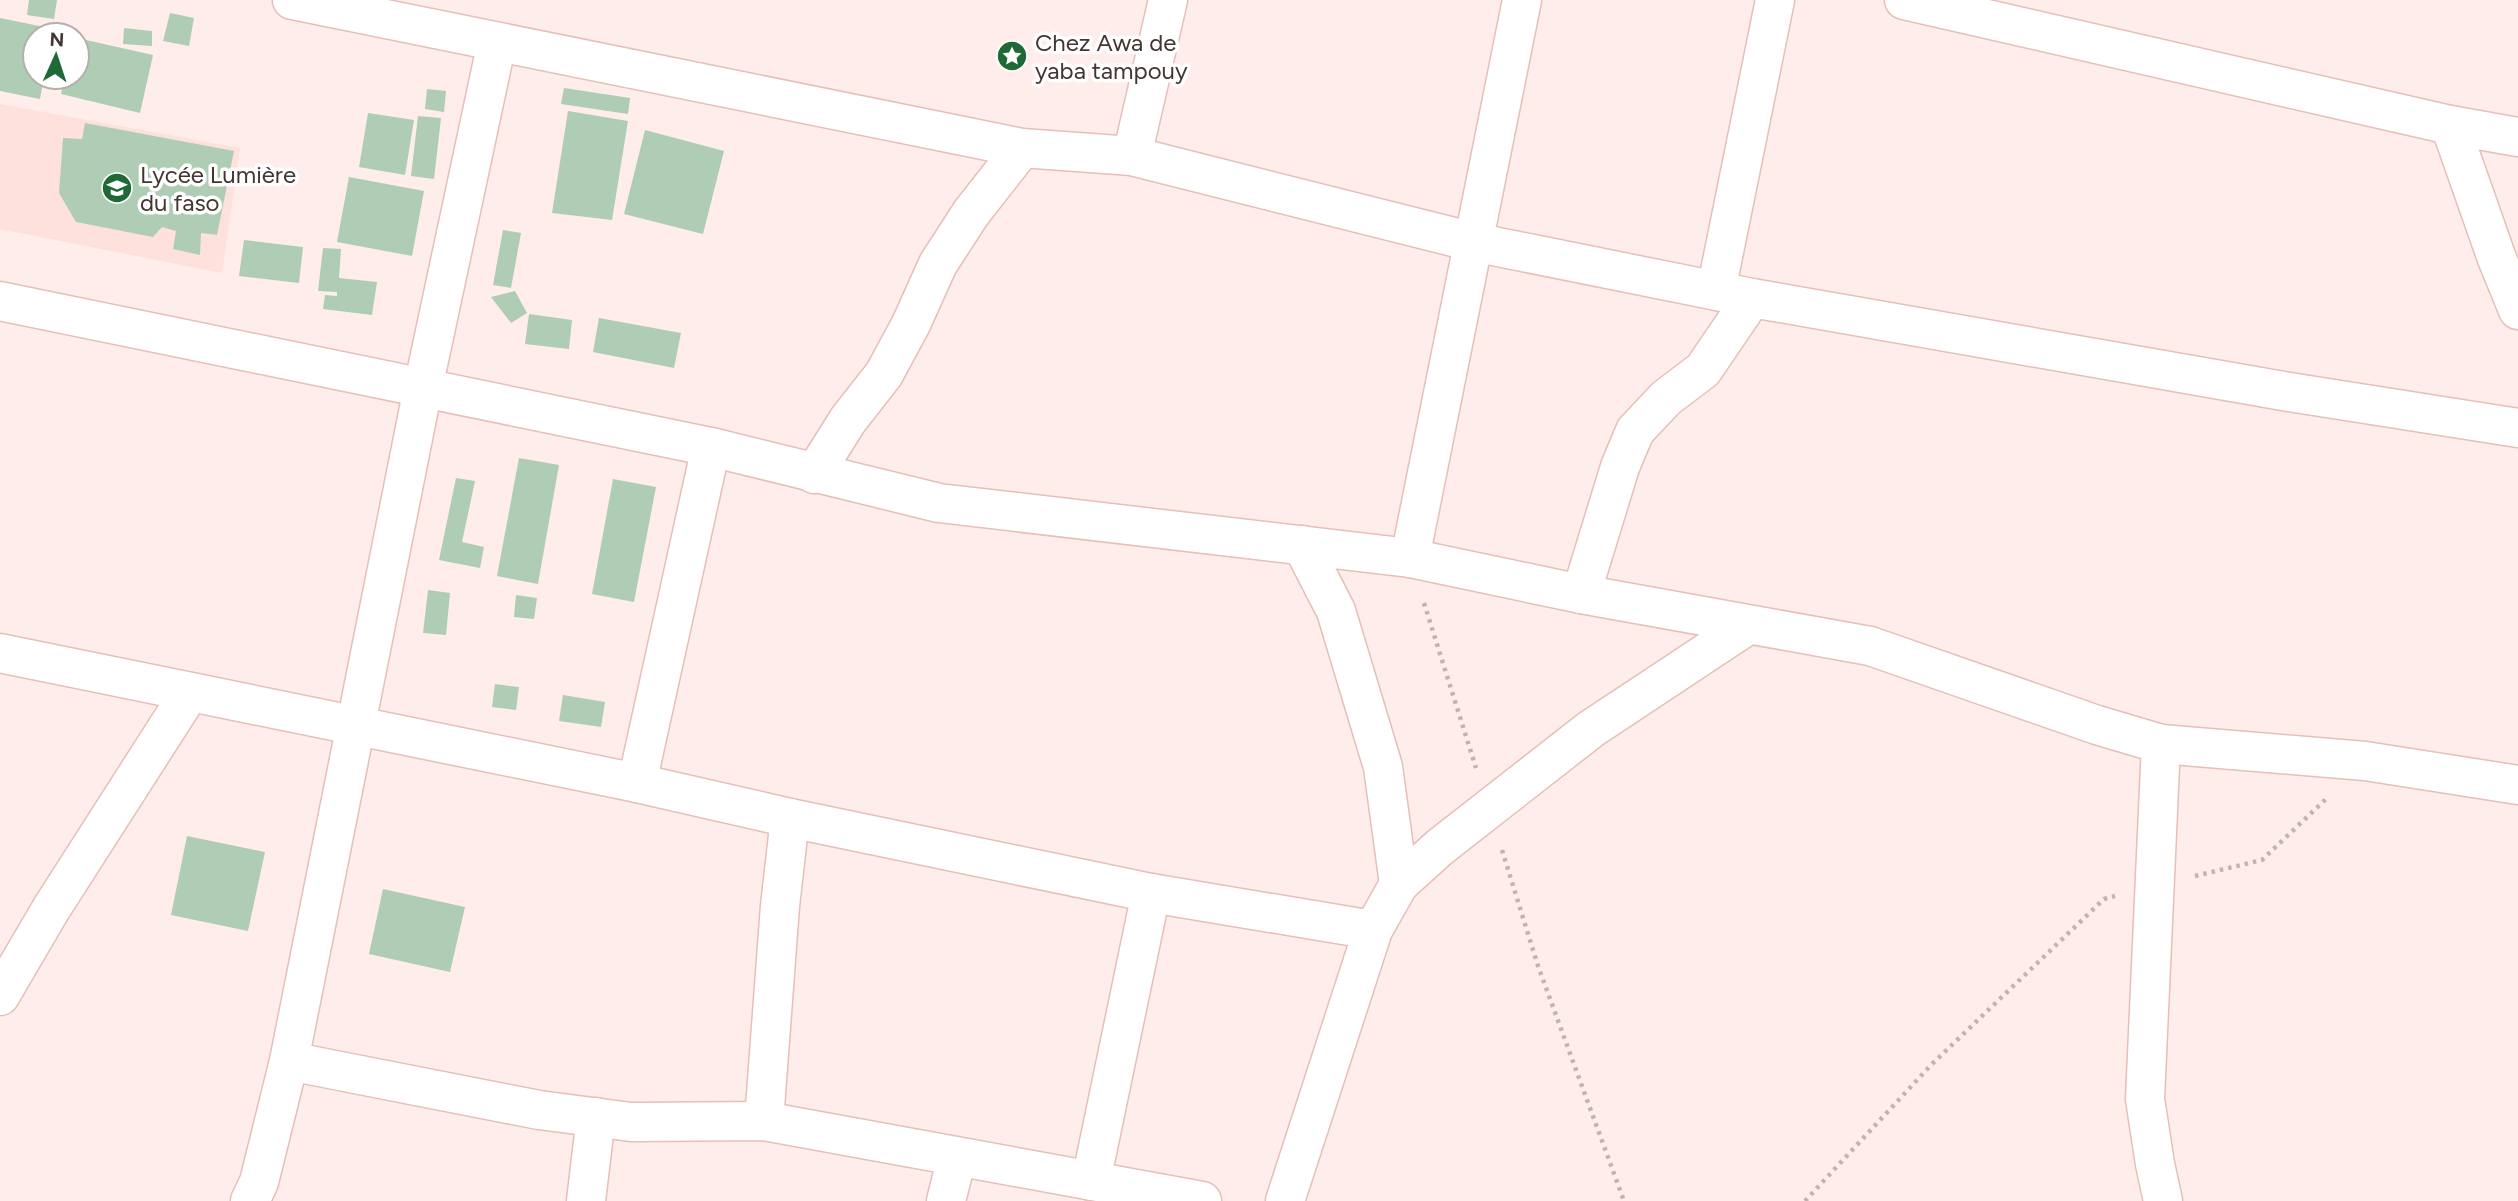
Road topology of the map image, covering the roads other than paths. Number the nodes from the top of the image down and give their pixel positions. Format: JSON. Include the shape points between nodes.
{"nodes":[{"id":1,"x":292,"y":0,"type":"edge"},
{"id":2,"x":1168,"y":0,"type":"edge"},
{"id":3,"x":1522,"y":0,"type":"edge"},
{"id":4,"x":1775,"y":0,"type":"edge"},
{"id":5,"x":1904,"y":0,"type":"edge"},
{"id":6,"x":498,"y":42,"type":"junction"},
{"id":7,"x":2450,"y":125,"type":"junction"},
{"id":8,"x":2518,"y":137,"type":"edge"},
{"id":9,"x":1022,"y":148,"type":"junction"},
{"id":10,"x":1132,"y":156,"type":"junction"},
{"id":11,"x":1473,"y":242,"type":"junction"},
{"id":12,"x":1716,"y":290,"type":"junction"},
{"id":13,"x":1752,"y":298,"type":"junction"},
{"id":14,"x":0,"y":301,"type":"edge"},
{"id":15,"x":2518,"y":310,"type":"edge"},
{"id":16,"x":423,"y":388,"type":"junction"},
{"id":17,"x":2518,"y":428,"type":"edge"},
{"id":18,"x":711,"y":447,"type":"junction"},
{"id":19,"x":814,"y":474,"type":"junction"},
{"id":20,"x":1301,"y":545,"type":"junction"},
{"id":21,"x":1410,"y":558,"type":"junction"},
{"id":22,"x":1581,"y":594,"type":"junction"},
{"id":23,"x":1748,"y":625,"type":"junction"},
{"id":24,"x":0,"y":653,"type":"edge"},
{"id":25,"x":190,"y":691,"type":"junction"},
{"id":26,"x":357,"y":726,"type":"junction"},
{"id":27,"x":2161,"y":744,"type":"junction"},
{"id":28,"x":638,"y":783,"type":"junction"},
{"id":29,"x":2518,"y":785,"type":"edge"},
{"id":30,"x":790,"y":818,"type":"junction"},
{"id":31,"x":1399,"y":884,"type":"junction"},
{"id":32,"x":1151,"y":893,"type":"junction"},
{"id":33,"x":1373,"y":930,"type":"junction"},
{"id":34,"x":0,"y":996,"type":"edge"},
{"id":35,"x":289,"y":1061,"type":"junction"},
{"id":36,"x":596,"y":1117,"type":"junction"},
{"id":37,"x":764,"y":1121,"type":"junction"},
{"id":38,"x":957,"y":1157,"type":"junction"},
{"id":39,"x":1091,"y":1181,"type":"junction"},
{"id":40,"x":250,"y":1201,"type":"edge"},
{"id":41,"x":586,"y":1201,"type":"edge"},
{"id":42,"x":946,"y":1201,"type":"edge"},
{"id":43,"x":1202,"y":1201,"type":"edge"},
{"id":44,"x":1285,"y":1201,"type":"edge"},
{"id":45,"x":2163,"y":1201,"type":"edge"}],
"edges":[{"from":1,"to":6,"type":"street"},
{"from":2,"to":10,"type":"street"},
{"from":3,"to":11,"type":"street"},
{"from":4,"to":12,"type":"street"},
{"from":5,"to":7,"type":"street"},
{"from":6,"to":9,"type":"street"},
{"from":6,"to":16,"type":"street"},
{"from":7,"to":8,"type":"street"},
{"from":7,"to":15,"type":"street"},
{"from":9,"to":10,"type":"street"},
{"from":9,"to":19,"type":"street","via":[[938,264],[884,373]]},
{"from":10,"to":11,"type":"street"},
{"from":11,"to":12,"type":"street"},
{"from":11,"to":21,"type":"street"},
{"from":12,"to":13,"type":"street"},
{"from":13,"to":17,"type":"street","via":[[2289,393]]},
{"from":13,"to":22,"type":"street","via":[[1703,370],[1666,398],[1635,431]]},
{"from":14,"to":16,"type":"street"},
{"from":16,"to":18,"type":"street"},
{"from":16,"to":26,"type":"street"},
{"from":18,"to":19,"type":"street"},
{"from":18,"to":28,"type":"street"},
{"from":19,"to":20,"type":"street","via":[[939,503]]},
{"from":20,"to":21,"type":"street"},
{"from":20,"to":31,"type":"street","via":[[1336,611],[1383,767]]},
{"from":21,"to":22,"type":"street"},
{"from":22,"to":23,"type":"street"},
{"from":23,"to":27,"type":"street","via":[[1870,646]]},
{"from":23,"to":31,"type":"street","via":[[1591,729]]},
{"from":24,"to":25,"type":"street"},
{"from":25,"to":26,"type":"street"},
{"from":25,"to":34,"type":"street"},
{"from":26,"to":28,"type":"street"},
{"from":26,"to":35,"type":"street"},
{"from":27,"to":29,"type":"street","via":[[2365,761]]},
{"from":27,"to":45,"type":"street","via":[[2145,1099]]},
{"from":28,"to":30,"type":"street"},
{"from":30,"to":32,"type":"street"},
{"from":30,"to":37,"type":"street"},
{"from":31,"to":33,"type":"street"},
{"from":32,"to":33,"type":"street"},
{"from":32,"to":39,"type":"street"},
{"from":33,"to":44,"type":"street"},
{"from":35,"to":36,"type":"street"},
{"from":35,"to":40,"type":"street","via":[[259,1182]]},
{"from":36,"to":37,"type":"street","via":[[631,1122]]},
{"from":36,"to":41,"type":"street"},
{"from":37,"to":38,"type":"street"},
{"from":38,"to":39,"type":"street"},
{"from":38,"to":42,"type":"street"},
{"from":39,"to":43,"type":"street"}]}
